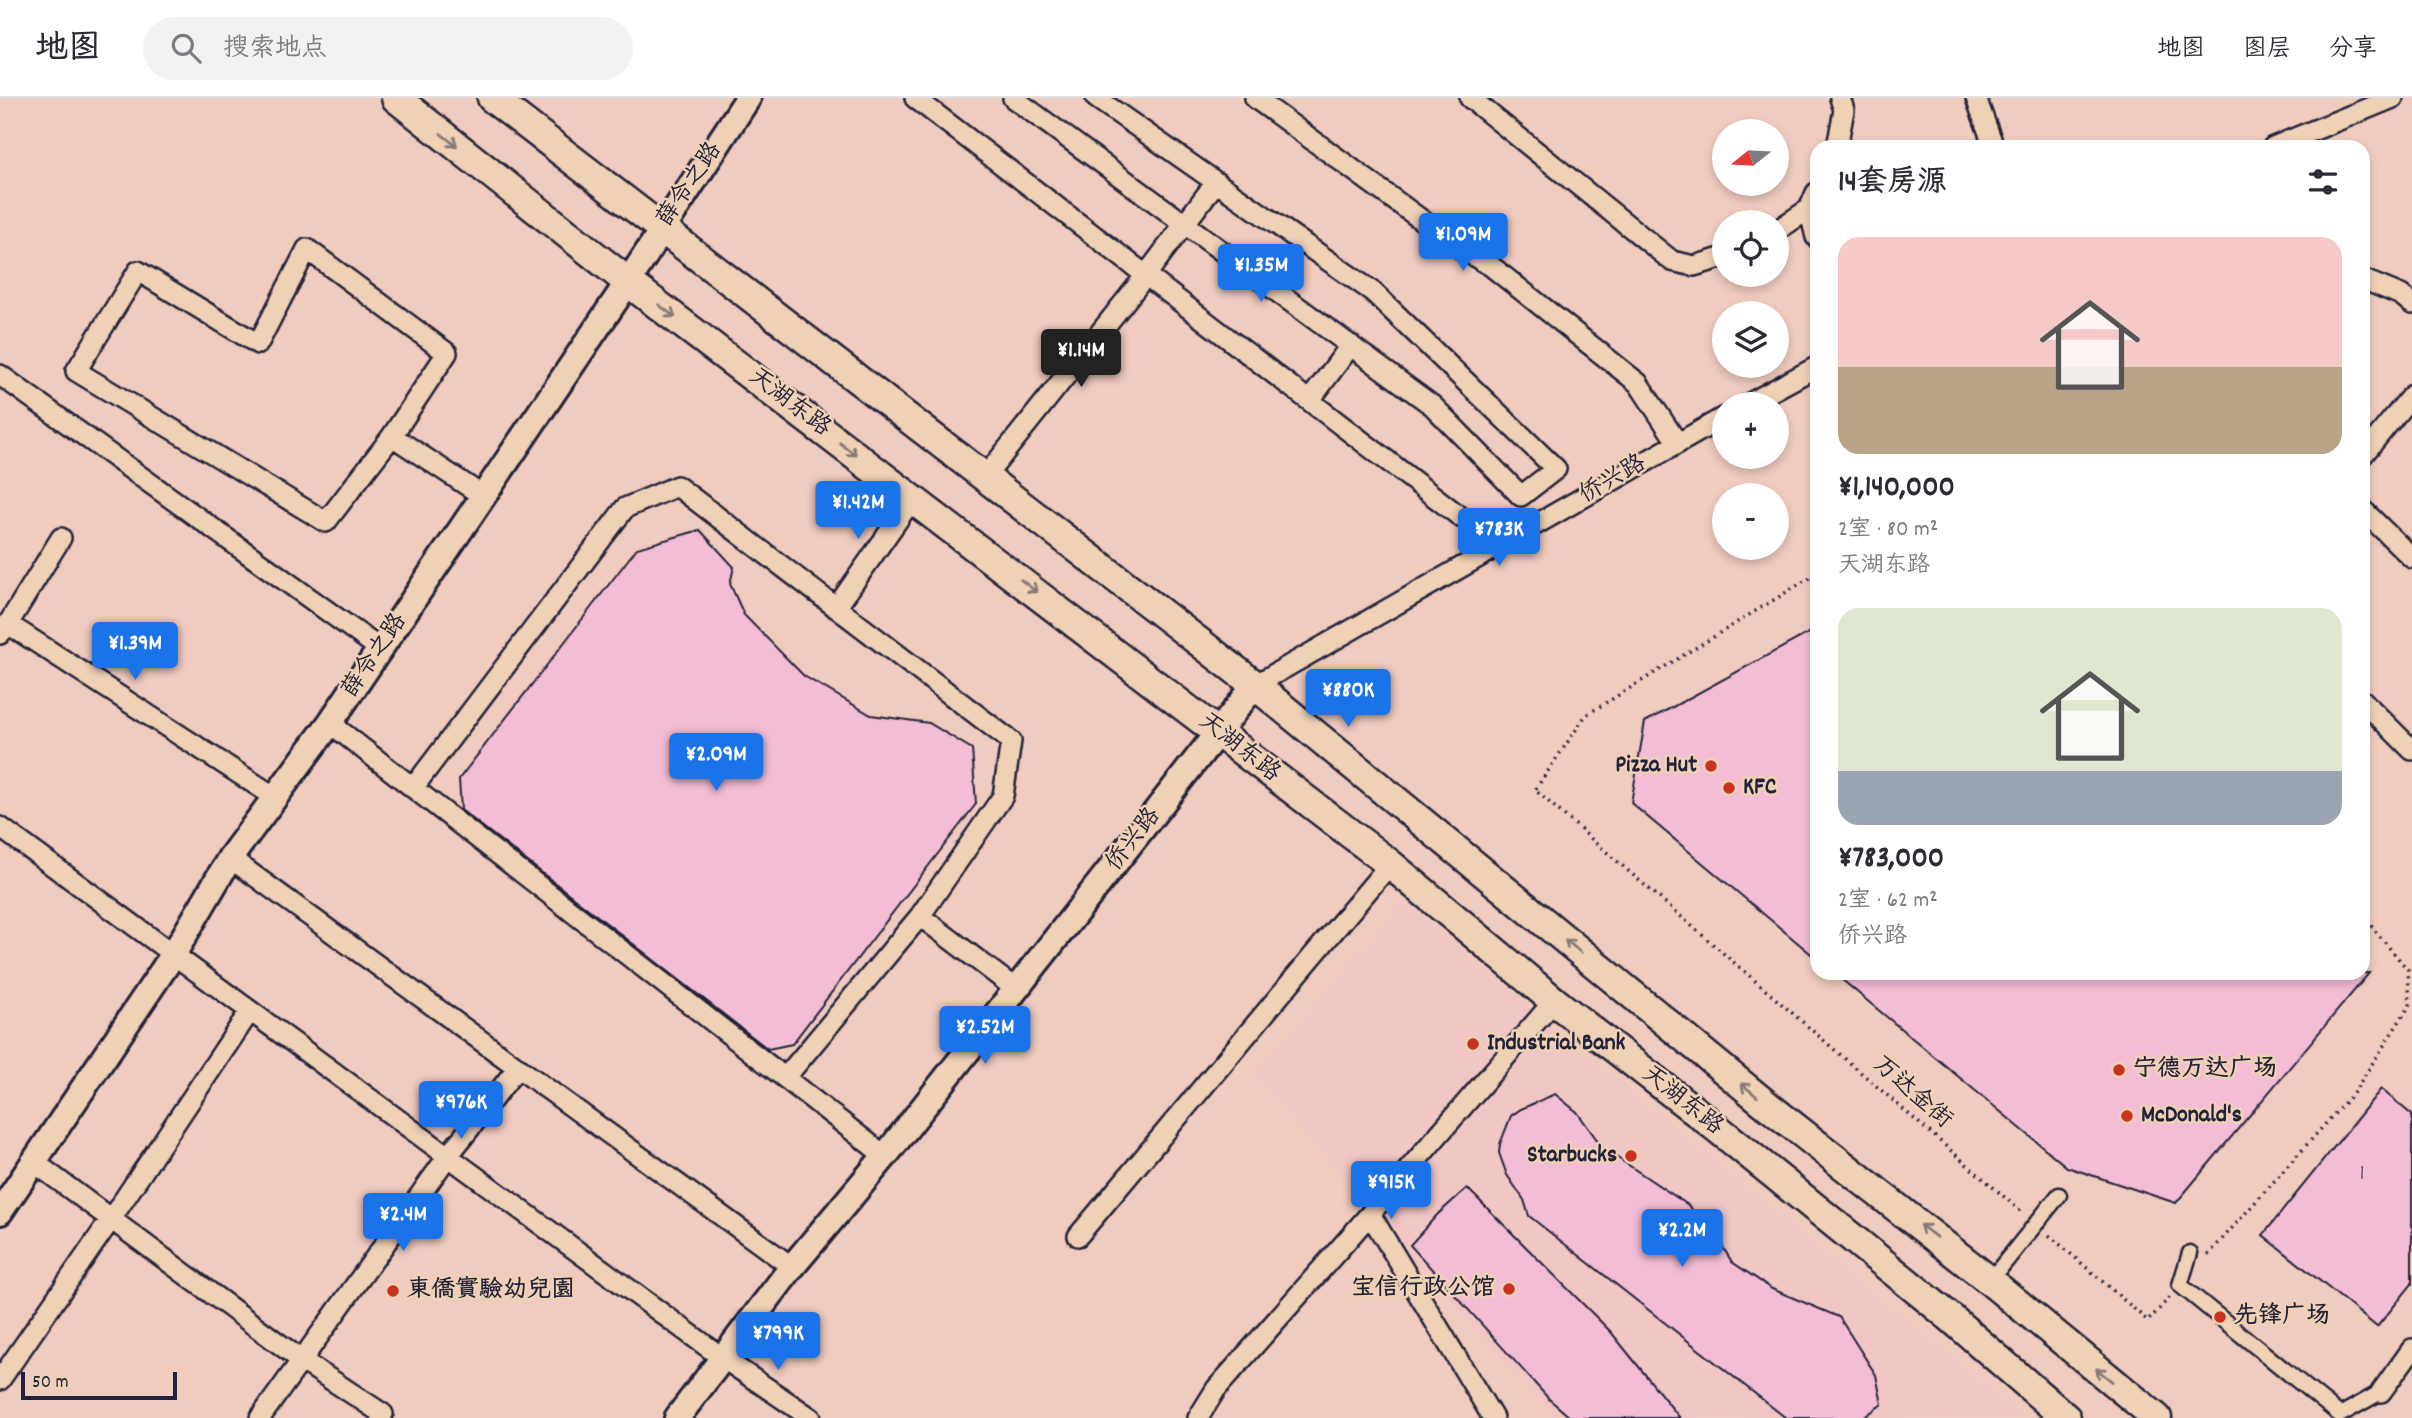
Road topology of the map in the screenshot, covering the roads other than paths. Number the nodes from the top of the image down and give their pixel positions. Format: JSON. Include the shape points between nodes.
{"nodes":[{"id":1,"x":396,"y":98,"type":"edge"},
{"id":2,"x":492,"y":98,"type":"edge"},
{"id":3,"x":748,"y":98,"type":"edge"},
{"id":4,"x":915,"y":98,"type":"edge"},
{"id":5,"x":1013,"y":98,"type":"edge"},
{"id":6,"x":1096,"y":98,"type":"edge"},
{"id":7,"x":1255,"y":98,"type":"edge"},
{"id":8,"x":1470,"y":98,"type":"edge"},
{"id":9,"x":1840,"y":98,"type":"edge"},
{"id":10,"x":1976,"y":98,"type":"edge"},
{"id":11,"x":2393,"y":98,"type":"edge"},
{"id":12,"x":1838,"y":140,"type":"edge"},
{"id":13,"x":1991,"y":140,"type":"edge"},
{"id":14,"x":2297,"y":140,"type":"edge"},
{"id":15,"x":1216,"y":182,"type":"junction"},
{"id":16,"x":1810,"y":203,"type":"edge"},
{"id":17,"x":1789,"y":220,"type":"edge"},
{"id":18,"x":1185,"y":223,"type":"junction"},
{"id":19,"x":661,"y":228,"type":"junction"},
{"id":20,"x":1712,"y":261,"type":"edge"},
{"id":21,"x":1146,"y":275,"type":"junction"},
{"id":22,"x":628,"y":282,"type":"junction"},
{"id":23,"x":2370,"y":282,"type":"edge"},
{"id":24,"x":2412,"y":304,"type":"edge"},
{"id":25,"x":1351,"y":345,"type":"junction"},
{"id":26,"x":1810,"y":370,"type":"edge"},
{"id":27,"x":0,"y":375,"type":"edge"},
{"id":28,"x":1770,"y":392,"type":"edge"},
{"id":29,"x":2412,"y":395,"type":"edge"},
{"id":30,"x":1310,"y":400,"type":"junction"},
{"id":31,"x":1712,"y":423,"type":"edge"},
{"id":32,"x":392,"y":436,"type":"junction"},
{"id":33,"x":1677,"y":442,"type":"junction"},
{"id":34,"x":2370,"y":446,"type":"edge"},
{"id":35,"x":985,"y":477,"type":"junction"},
{"id":36,"x":483,"y":496,"type":"junction"},
{"id":37,"x":913,"y":498,"type":"junction"},
{"id":38,"x":1462,"y":517,"type":"dead end"},
{"id":39,"x":2370,"y":517,"type":"edge"},
{"id":40,"x":61,"y":538,"type":"dead end"},
{"id":41,"x":2412,"y":558,"type":"edge"},
{"id":42,"x":836,"y":608,"type":"junction"},
{"id":43,"x":4,"y":629,"type":"edge"},
{"id":44,"x":380,"y":649,"type":"junction"},
{"id":45,"x":1255,"y":685,"type":"junction"},
{"id":46,"x":2370,"y":708,"type":"edge"},
{"id":47,"x":330,"y":723,"type":"junction"},
{"id":48,"x":1219,"y":732,"type":"junction"},
{"id":49,"x":2412,"y":750,"type":"edge"},
{"id":50,"x":413,"y":788,"type":"junction"},
{"id":51,"x":275,"y":797,"type":"junction"},
{"id":52,"x":0,"y":827,"type":"edge"},
{"id":53,"x":230,"y":858,"type":"junction"},
{"id":54,"x":1390,"y":864,"type":"junction"},
{"id":55,"x":920,"y":916,"type":"junction"},
{"id":56,"x":173,"y":955,"type":"junction"},
{"id":57,"x":1017,"y":990,"type":"junction"},
{"id":58,"x":1554,"y":1001,"type":"junction"},
{"id":59,"x":250,"y":1011,"type":"junction"},
{"id":60,"x":517,"y":1067,"type":"junction"},
{"id":61,"x":785,"y":1078,"type":"junction"},
{"id":62,"x":448,"y":1156,"type":"junction"},
{"id":63,"x":885,"y":1156,"type":"junction"},
{"id":64,"x":34,"y":1162,"type":"junction"},
{"id":65,"x":2059,"y":1195,"type":"dead end"},
{"id":66,"x":0,"y":1212,"type":"edge"},
{"id":67,"x":1370,"y":1214,"type":"junction"},
{"id":68,"x":111,"y":1219,"type":"junction"},
{"id":69,"x":1077,"y":1236,"type":"dead end"},
{"id":70,"x":2190,"y":1253,"type":"dead end"},
{"id":71,"x":792,"y":1267,"type":"junction"},
{"id":72,"x":1990,"y":1281,"type":"junction"},
{"id":73,"x":2412,"y":1349,"type":"edge"},
{"id":74,"x":724,"y":1359,"type":"junction"},
{"id":75,"x":301,"y":1360,"type":"junction"},
{"id":76,"x":0,"y":1380,"type":"edge"},
{"id":77,"x":2381,"y":1392,"type":"joint"},
{"id":78,"x":260,"y":1418,"type":"edge"},
{"id":79,"x":381,"y":1418,"type":"edge"},
{"id":80,"x":677,"y":1418,"type":"edge"},
{"id":81,"x":811,"y":1418,"type":"edge"},
{"id":82,"x":1198,"y":1418,"type":"edge"},
{"id":83,"x":1493,"y":1418,"type":"edge"},
{"id":84,"x":2066,"y":1418,"type":"edge"},
{"id":85,"x":2157,"y":1418,"type":"edge"}],
"edges":[{"from":1,"to":22,"type":"main road","name":"天湖东路","one_way":true},
{"from":2,"to":19,"type":"main road","name":"天湖东路"},
{"from":3,"to":19,"type":"street","name":"薛令之路"},
{"from":4,"to":21,"type":"street"},
{"from":5,"to":18,"type":"street"},
{"from":6,"to":15,"type":"street"},
{"from":7,"to":33,"type":"street","via":[[1490,266],[1638,383]]},
{"from":8,"to":20,"type":"street","via":[[1671,261],[1694,266]]},
{"from":9,"to":12,"type":"street","via":[[1844,110]]},
{"from":10,"to":13,"type":"street"},
{"from":11,"to":14,"type":"street"},
{"from":15,"to":18,"type":"street"},
{"from":15,"to":25,"type":"street","via":[[1373,292],[1556,469],[1521,496],[1433,405]]},
{"from":16,"to":17,"type":"street"},
{"from":18,"to":21,"type":"street"},
{"from":18,"to":25,"type":"street"},
{"from":19,"to":22,"type":"street","name":"薛令之路"},
{"from":19,"to":35,"type":"main road","name":"天湖东路"},
{"from":21,"to":30,"type":"street"},
{"from":21,"to":35,"type":"street"},
{"from":22,"to":36,"type":"street","name":"薛令之路"},
{"from":22,"to":37,"type":"main road","name":"天湖东路","one_way":true},
{"from":23,"to":24,"type":"street"},
{"from":25,"to":30,"type":"street"},
{"from":26,"to":28,"type":"street"},
{"from":27,"to":44,"type":"street"},
{"from":29,"to":34,"type":"street"},
{"from":30,"to":38,"type":"street"},
{"from":31,"to":33,"type":"street","name":"侨兴路"},
{"from":32,"to":32,"type":"street","via":[[326,522],[76,372],[138,271],[258,344],[307,249],[447,353]]},
{"from":32,"to":36,"type":"street"},
{"from":33,"to":45,"type":"street","name":"侨兴路"},
{"from":35,"to":45,"type":"main road","name":"天湖东路"},
{"from":36,"to":44,"type":"street","name":"薛令之路"},
{"from":37,"to":42,"type":"street"},
{"from":37,"to":48,"type":"main road","name":"天湖东路","one_way":true},
{"from":39,"to":41,"type":"street"},
{"from":40,"to":43,"type":"street"},
{"from":42,"to":50,"type":"street","via":[[677,486],[625,508]]},
{"from":42,"to":55,"type":"street","via":[[1011,741],[1003,796]]},
{"from":43,"to":51,"type":"street"},
{"from":44,"to":47,"type":"street","name":"薛令之路"},
{"from":45,"to":48,"type":"street","name":"侨兴路"},
{"from":72,"to":45,"type":"main road","name":"天湖东路","one_way":true,"via":[[1768,1106]]},
{"from":46,"to":49,"type":"street"},
{"from":47,"to":50,"type":"street"},
{"from":47,"to":51,"type":"street","name":"薛令之路"},
{"from":48,"to":54,"type":"main road","name":"天湖东路"},
{"from":48,"to":57,"type":"street","name":"侨兴路"},
{"from":50,"to":61,"type":"street"},
{"from":51,"to":53,"type":"street","name":"薛令之路"},
{"from":52,"to":56,"type":"street"},
{"from":53,"to":56,"type":"street","name":"薛令之路"},
{"from":53,"to":60,"type":"street"},
{"from":54,"to":58,"type":"main road","name":"天湖东路"},
{"from":54,"to":69,"type":"street"},
{"from":55,"to":57,"type":"street"},
{"from":55,"to":61,"type":"street"},
{"from":56,"to":59,"type":"street"},
{"from":56,"to":64,"type":"street","name":"薛令之路"},
{"from":57,"to":63,"type":"street","name":"侨兴路"},
{"from":58,"to":67,"type":"street"},
{"from":58,"to":84,"type":"main road","name":"天湖东路","via":[[1951,1318]]},
{"from":59,"to":62,"type":"street"},
{"from":59,"to":68,"type":"street"},
{"from":60,"to":62,"type":"street"},
{"from":60,"to":71,"type":"street"},
{"from":61,"to":63,"type":"street"},
{"from":62,"to":74,"type":"street"},
{"from":62,"to":75,"type":"street"},
{"from":63,"to":71,"type":"street","name":"侨兴路"},
{"from":64,"to":66,"type":"street","name":"薛令之路"},
{"from":64,"to":68,"type":"street"},
{"from":65,"to":72,"type":"street"},
{"from":67,"to":82,"type":"street","via":[[1216,1389]]},
{"from":67,"to":83,"type":"street"},
{"from":68,"to":75,"type":"street"},
{"from":68,"to":76,"type":"street"},
{"from":70,"to":77,"type":"street","via":[[2180,1285],[2340,1415]]},
{"from":71,"to":74,"type":"street","name":"侨兴路"},
{"from":85,"to":72,"type":"main road","name":"天湖东路","one_way":true},
{"from":73,"to":77,"type":"street"},
{"from":74,"to":80,"type":"street","name":"侨兴路"},
{"from":74,"to":81,"type":"street"},
{"from":75,"to":78,"type":"street"},
{"from":75,"to":79,"type":"street","via":[[383,1414]]}]}
